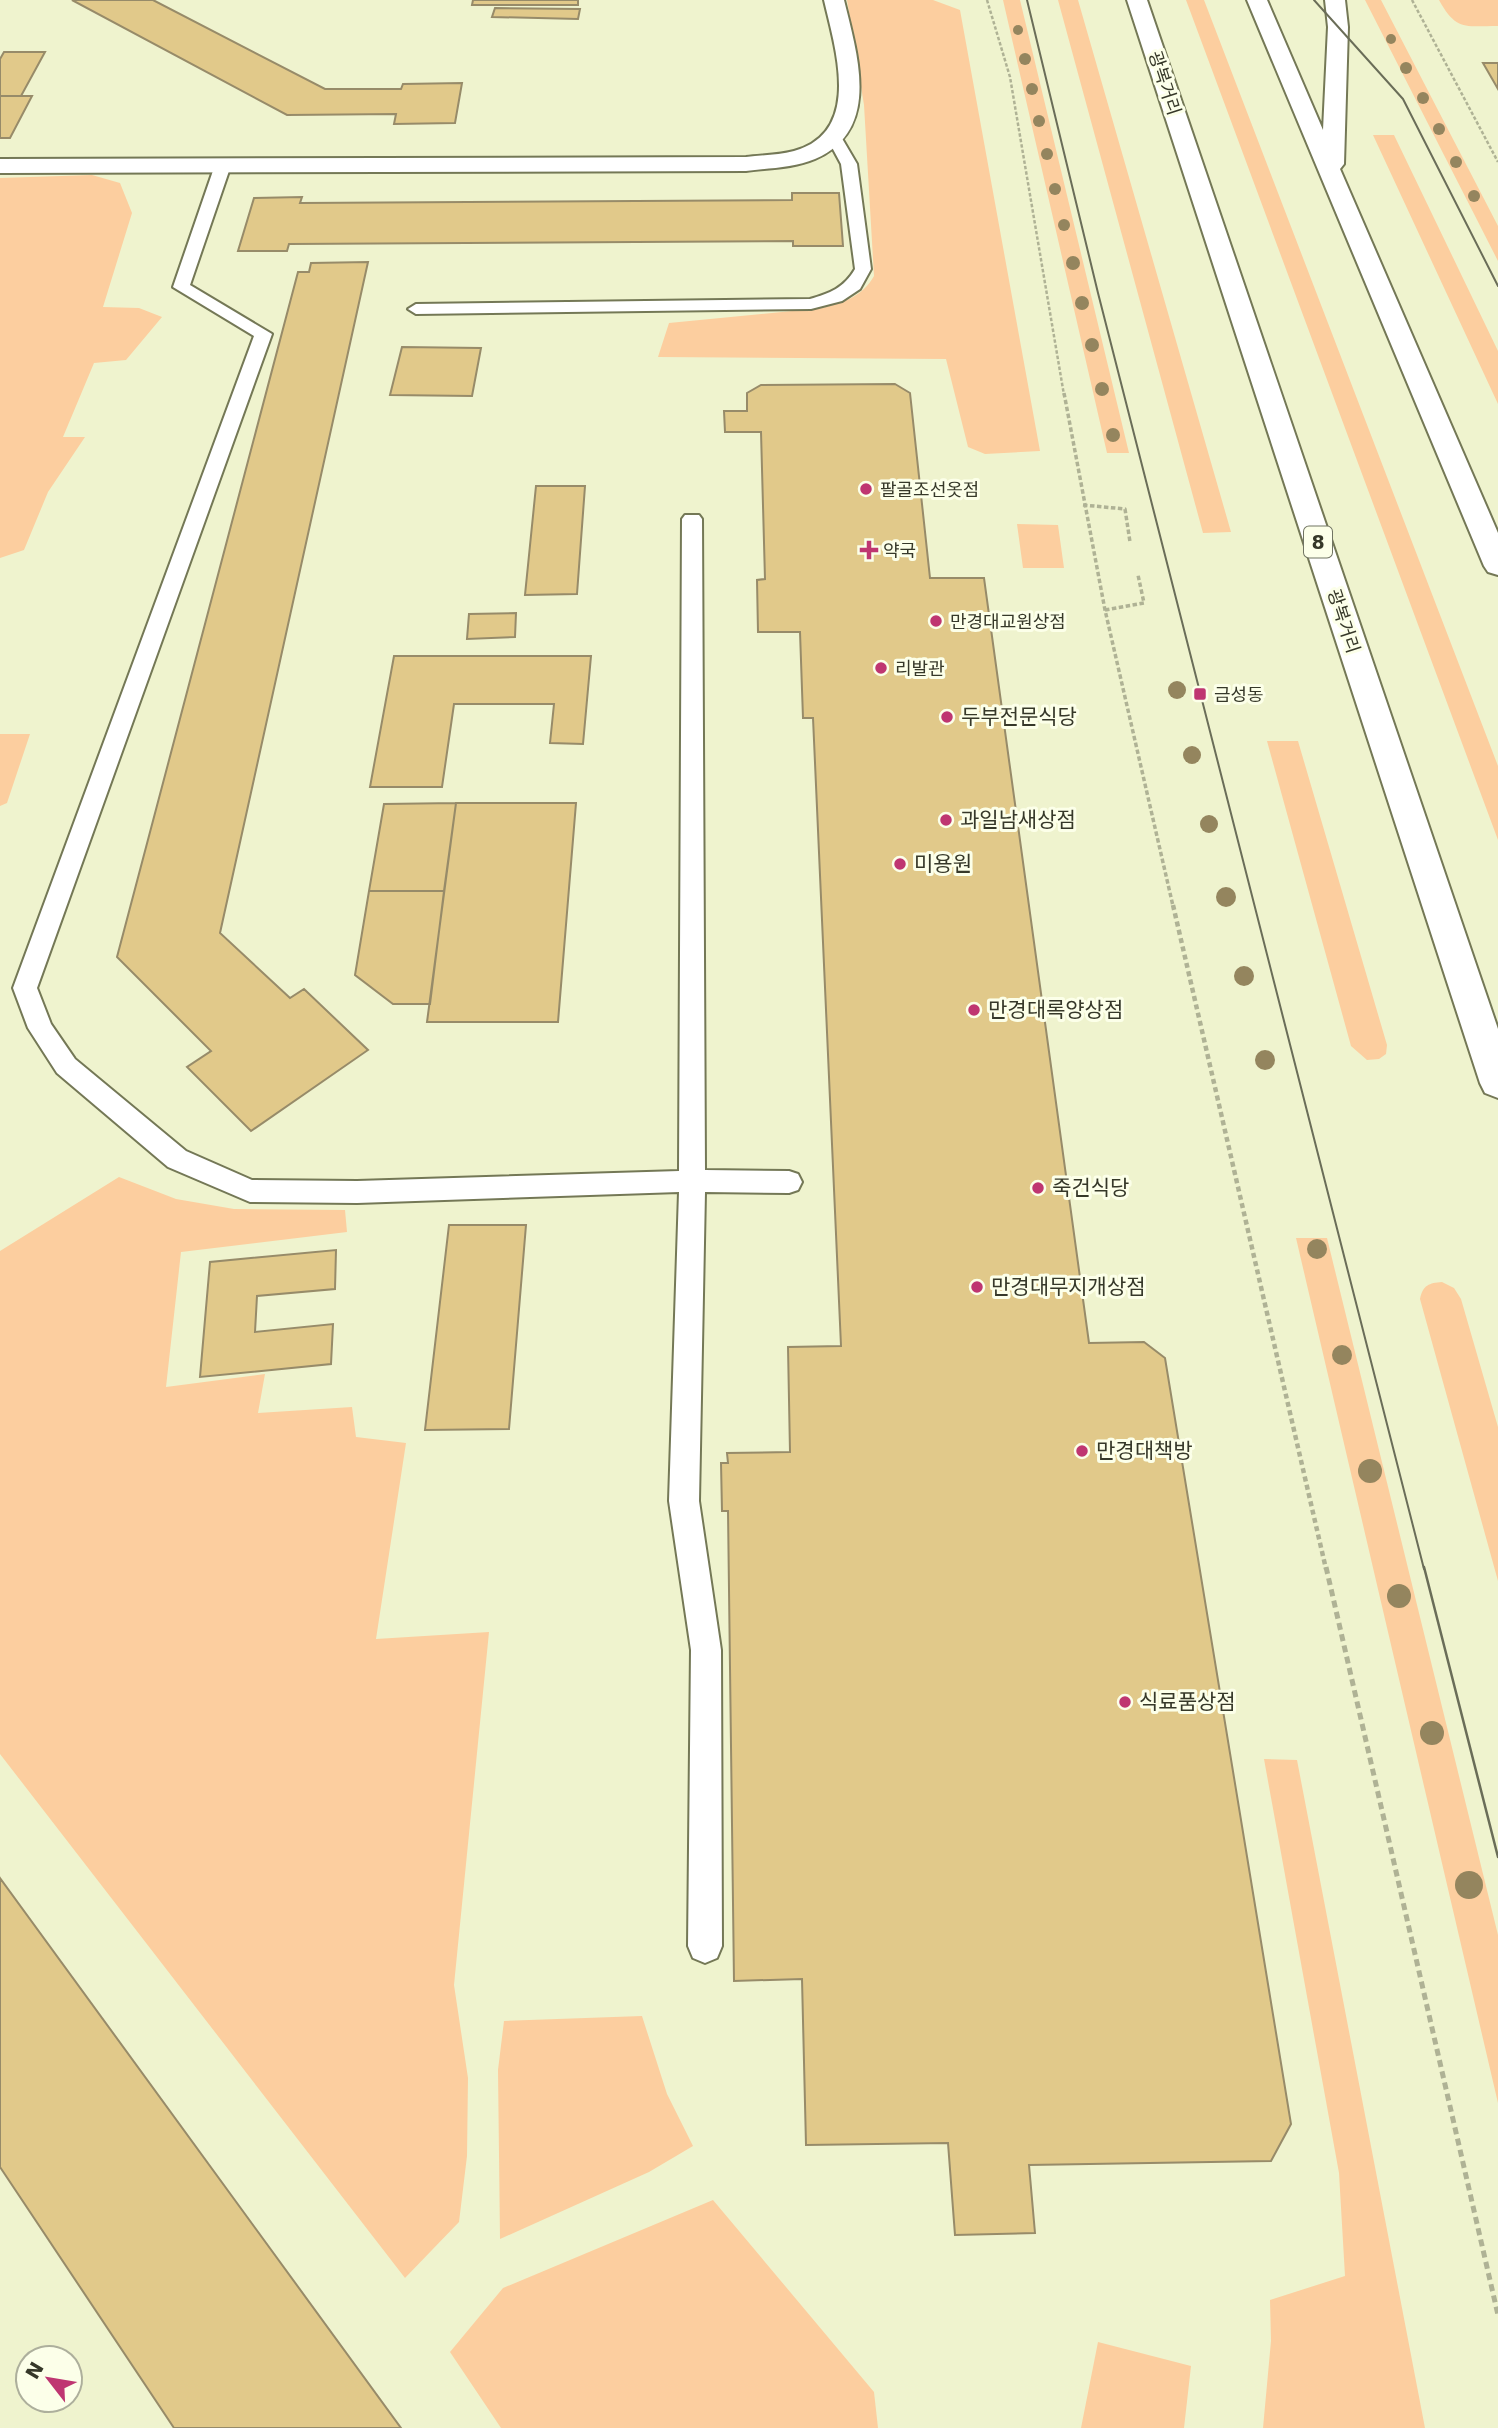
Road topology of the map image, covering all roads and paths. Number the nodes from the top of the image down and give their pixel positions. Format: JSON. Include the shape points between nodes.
{"nodes":[{"id":1,"x":834,"y":0,"type":"edge"},
{"id":2,"x":987,"y":0,"type":"edge"},
{"id":3,"x":1138,"y":0,"type":"edge"},
{"id":4,"x":1257,"y":0,"type":"edge"},
{"id":5,"x":1335,"y":0,"type":"edge"},
{"id":6,"x":1412,"y":0,"type":"edge"},
{"id":7,"x":835,"y":138,"type":"junction"},
{"id":8,"x":1498,"y":162,"type":"edge"},
{"id":9,"x":223,"y":165,"type":"junction"},
{"id":10,"x":0,"y":166,"type":"edge"},
{"id":11,"x":1332,"y":177,"type":"junction"},
{"id":12,"x":416,"y":309,"type":"dead end"},
{"id":13,"x":1083,"y":505,"type":"junction"},
{"id":14,"x":692,"y":519,"type":"dead end"},
{"id":15,"x":1130,"y":542,"type":"dead end"},
{"id":16,"x":1498,"y":566,"type":"edge"},
{"id":17,"x":1138,"y":575,"type":"dead end"},
{"id":18,"x":1105,"y":610,"type":"junction"},
{"id":19,"x":1498,"y":1083,"type":"edge"},
{"id":20,"x":692,"y":1181,"type":"junction"},
{"id":21,"x":789,"y":1182,"type":"dead end"},
{"id":22,"x":705,"y":1946,"type":"dead end"},
{"id":23,"x":1498,"y":2315,"type":"edge"}],
"edges":[{"from":1,"to":7,"type":"main road","via":[[849,68],[850,114]]},
{"from":2,"to":13,"type":"path","via":[[1010,77]]},
{"from":3,"to":19,"type":"main road","name":"광복거리","number":"8"},
{"from":4,"to":11,"type":"main road"},
{"from":5,"to":11,"type":"main road"},
{"from":6,"to":8,"type":"path"},
{"from":7,"to":9,"type":"main road","via":[[807,154],[746,164]]},
{"from":7,"to":12,"type":"lane","via":[[849,164],[863,269],[854,285],[836,297],[811,304]]},
{"from":9,"to":10,"type":"main road"},
{"from":9,"to":20,"type":"lane","via":[[181,287],[263,334],[25,988],[40,1028],[66,1066],[177,1159],[250,1191]]},
{"from":11,"to":16,"type":"main road"},
{"from":13,"to":15,"type":"path","via":[[1125,509]]},
{"from":13,"to":18,"type":"path"},
{"from":14,"to":20,"type":"lane"},
{"from":17,"to":18,"type":"path","via":[[1144,603]]},
{"from":18,"to":23,"type":"path"},
{"from":20,"to":21,"type":"lane"},
{"from":20,"to":22,"type":"lane","via":[[684,1501],[706,1650]]}]}
